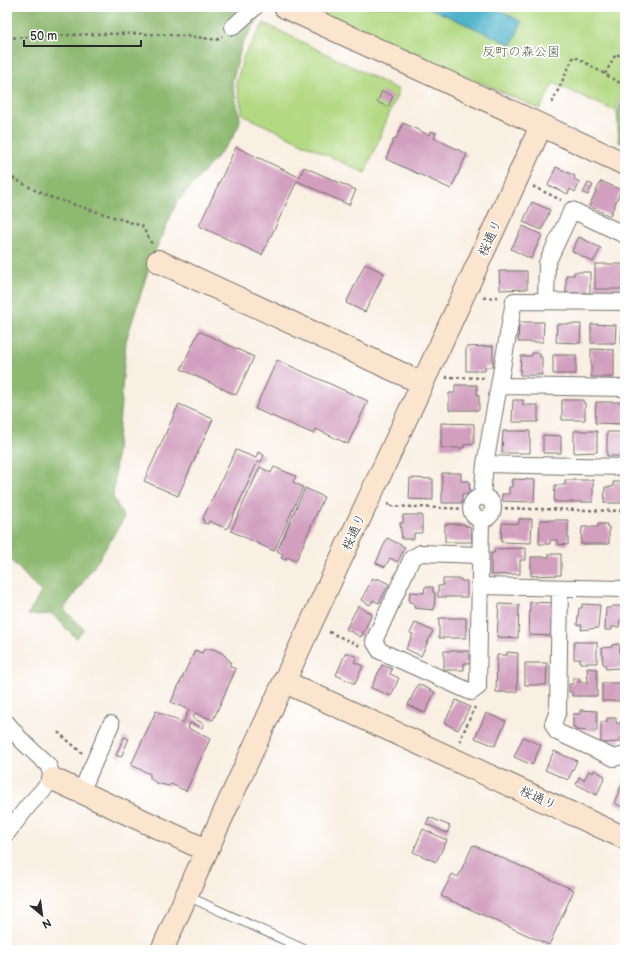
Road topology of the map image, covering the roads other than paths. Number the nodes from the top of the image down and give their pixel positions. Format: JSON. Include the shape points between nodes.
{"nodes":[{"id":1,"x":255,"y":7,"type":"edge"},
{"id":2,"x":285,"y":7,"type":"edge"},
{"id":3,"x":233,"y":27,"type":"road end"},
{"id":4,"x":541,"y":126,"type":"junction"},
{"id":5,"x":625,"y":164,"type":"edge"},
{"id":6,"x":625,"y":235,"type":"edge"},
{"id":7,"x":158,"y":260,"type":"road end"},
{"id":8,"x":546,"y":300,"type":"junction"},
{"id":9,"x":625,"y":302,"type":"edge"},
{"id":10,"x":500,"y":382,"type":"junction"},
{"id":11,"x":422,"y":383,"type":"junction"},
{"id":12,"x":625,"y":388,"type":"edge"},
{"id":13,"x":485,"y":464,"type":"junction"},
{"id":14,"x":625,"y":467,"type":"edge"},
{"id":15,"x":482,"y":497,"type":"junction"},
{"id":16,"x":476,"y":514,"type":"junction"},
{"id":17,"x":480,"y":555,"type":"junction"},
{"id":18,"x":481,"y":586,"type":"junction"},
{"id":19,"x":560,"y":588,"type":"junction"},
{"id":20,"x":625,"y":589,"type":"edge"},
{"id":21,"x":285,"y":682,"type":"junction"},
{"id":22,"x":7,"y":723,"type":"edge"},
{"id":23,"x":111,"y":724,"type":"dead end"},
{"id":24,"x":625,"y":755,"type":"edge"},
{"id":25,"x":53,"y":779,"type":"junction"},
{"id":26,"x":81,"y":792,"type":"junction"},
{"id":27,"x":7,"y":833,"type":"edge"},
{"id":28,"x":625,"y":838,"type":"edge"},
{"id":29,"x":206,"y":850,"type":"junction"},
{"id":30,"x":186,"y":896,"type":"junction"},
{"id":31,"x":162,"y":950,"type":"edge"},
{"id":32,"x":306,"y":950,"type":"edge"}],
"edges":[{"from":1,"to":3,"type":"street"},
{"from":2,"to":4,"type":"street"},
{"from":4,"to":5,"type":"street"},
{"from":4,"to":11,"type":"street","name":"桜通り"},
{"from":6,"to":8,"type":"street","via":[[572,210],[547,263]]},
{"from":7,"to":11,"type":"street"},
{"from":8,"to":9,"type":"street"},
{"from":8,"to":10,"type":"street","via":[[514,301]]},
{"from":10,"to":12,"type":"street"},
{"from":10,"to":13,"type":"street"},
{"from":11,"to":21,"type":"street","name":"桜通り"},
{"from":13,"to":14,"type":"street"},
{"from":13,"to":15,"type":"street"},
{"from":15,"to":16,"type":"street","via":[[472,502]]},
{"from":15,"to":16,"type":"street","via":[[491,501],[493,508],[488,517]]},
{"from":16,"to":17,"type":"street"},
{"from":17,"to":18,"type":"street"},
{"from":17,"to":18,"type":"street","via":[[420,553],[412,558],[374,641],[380,651],[471,692],[478,687]]},
{"from":18,"to":19,"type":"street"},
{"from":19,"to":20,"type":"street"},
{"from":19,"to":24,"type":"street","via":[[558,711],[553,724],[557,732],[614,758]]},
{"from":21,"to":28,"type":"street","name":"桜通り"},
{"from":21,"to":29,"type":"street"},
{"from":22,"to":25,"type":"street","via":[[48,765]]},
{"from":23,"to":26,"type":"street"},
{"from":25,"to":26,"type":"street"},
{"from":25,"to":27,"type":"street"},
{"from":26,"to":29,"type":"street"},
{"from":29,"to":30,"type":"street"},
{"from":30,"to":31,"type":"street"},
{"from":30,"to":32,"type":"lane"}]}
